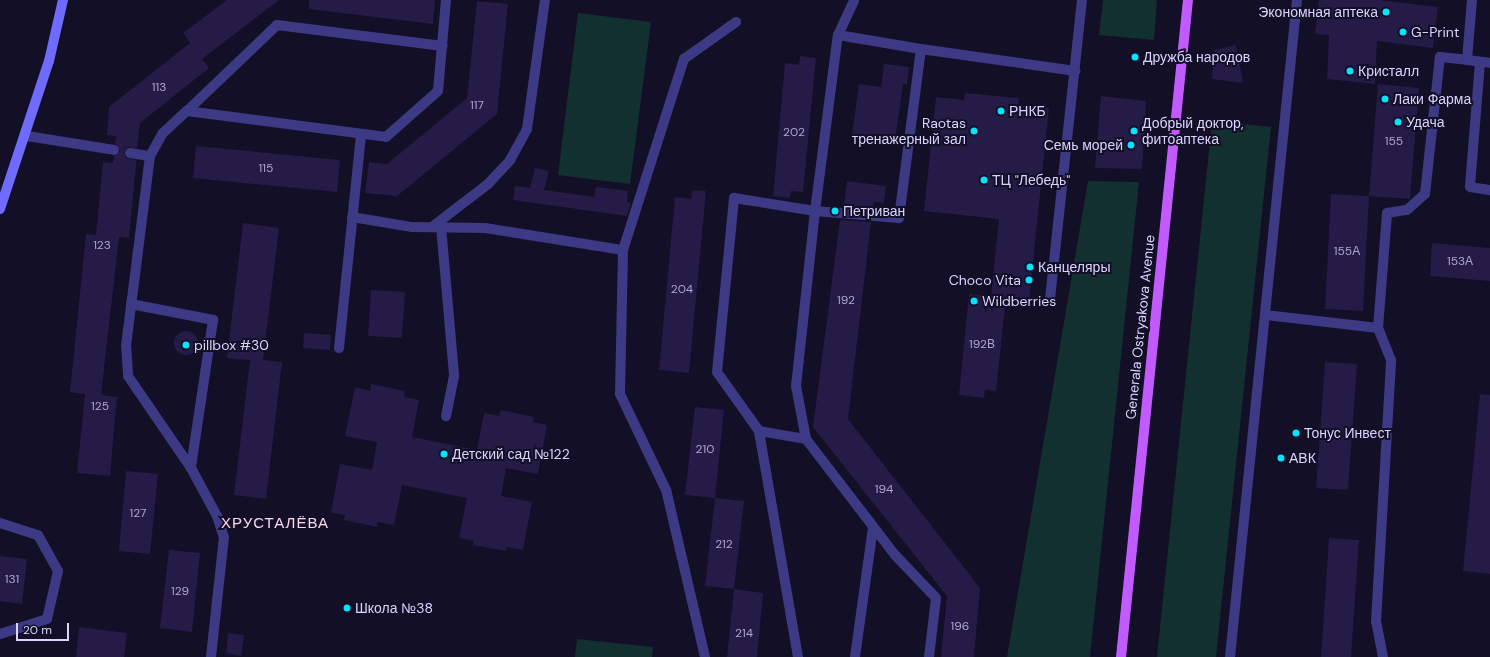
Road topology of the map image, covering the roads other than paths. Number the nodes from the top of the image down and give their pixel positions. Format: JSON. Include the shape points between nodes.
{"nodes":[{"id":1,"x":63,"y":0,"type":"edge"},
{"id":2,"x":446,"y":0,"type":"edge"},
{"id":3,"x":545,"y":0,"type":"edge"},
{"id":4,"x":854,"y":0,"type":"edge"},
{"id":5,"x":1082,"y":0,"type":"edge"},
{"id":6,"x":1188,"y":0,"type":"edge"},
{"id":7,"x":1298,"y":0,"type":"edge"},
{"id":8,"x":1472,"y":0,"type":"edge"},
{"id":9,"x":736,"y":22,"type":"dead end"},
{"id":10,"x":838,"y":35,"type":"junction"},
{"id":11,"x":444,"y":46,"type":"junction"},
{"id":12,"x":921,"y":49,"type":"junction"},
{"id":13,"x":1467,"y":60,"type":"junction"},
{"id":14,"x":1485,"y":62,"type":"edge"},
{"id":15,"x":1075,"y":71,"type":"junction"},
{"id":16,"x":187,"y":111,"type":"junction"},
{"id":17,"x":361,"y":134,"type":"junction"},
{"id":18,"x":27,"y":136,"type":"junction"},
{"id":19,"x":114,"y":150,"type":"dead end"},
{"id":20,"x":130,"y":153,"type":"dead end"},
{"id":21,"x":150,"y":156,"type":"junction"},
{"id":22,"x":1489,"y":191,"type":"edge"},
{"id":23,"x":0,"y":208,"type":"edge"},
{"id":24,"x":815,"y":211,"type":"junction"},
{"id":25,"x":352,"y":217,"type":"junction"},
{"id":26,"x":437,"y":227,"type":"junction"},
{"id":27,"x":623,"y":250,"type":"junction"},
{"id":28,"x":1050,"y":299,"type":"dead end"},
{"id":29,"x":131,"y":304,"type":"junction"},
{"id":30,"x":1266,"y":315,"type":"junction"},
{"id":31,"x":1378,"y":328,"type":"junction"},
{"id":32,"x":339,"y":348,"type":"dead end"},
{"id":33,"x":446,"y":416,"type":"dead end"},
{"id":34,"x":759,"y":431,"type":"junction"},
{"id":35,"x":806,"y":439,"type":"junction"},
{"id":36,"x":191,"y":468,"type":"junction"},
{"id":37,"x":0,"y":523,"type":"edge"},
{"id":38,"x":874,"y":527,"type":"junction"},
{"id":39,"x":0,"y":634,"type":"edge"},
{"id":40,"x":211,"y":657,"type":"edge"},
{"id":41,"x":705,"y":657,"type":"edge"},
{"id":42,"x":798,"y":657,"type":"edge"},
{"id":43,"x":855,"y":657,"type":"edge"},
{"id":44,"x":929,"y":657,"type":"edge"},
{"id":45,"x":1121,"y":657,"type":"edge"},
{"id":46,"x":1230,"y":657,"type":"edge"},
{"id":47,"x":1383,"y":657,"type":"edge"}],
"edges":[{"from":1,"to":18,"type":"main road","via":[[49,61]]},
{"from":2,"to":11,"type":"street"},
{"from":3,"to":26,"type":"street","via":[[527,129],[510,160],[488,184]]},
{"from":4,"to":10,"type":"street"},
{"from":5,"to":15,"type":"street"},
{"from":6,"to":45,"type":"main road","name":"Generala Ostryakova Avenue"},
{"from":7,"to":30,"type":"street"},
{"from":8,"to":13,"type":"street"},
{"from":9,"to":27,"type":"street","via":[[684,59]]},
{"from":10,"to":12,"type":"street"},
{"from":10,"to":24,"type":"street"},
{"from":11,"to":16,"type":"street","via":[[277,25]]},
{"from":11,"to":17,"type":"street","via":[[438,91],[386,137]]},
{"from":12,"to":15,"type":"street"},
{"from":12,"to":24,"type":"street","via":[[899,218]]},
{"from":13,"to":14,"type":"street"},
{"from":13,"to":31,"type":"street","via":[[1440,58],[1426,194],[1406,210],[1387,213]]},
{"from":14,"to":22,"type":"street","via":[[1470,187]]},
{"from":15,"to":28,"type":"street"},
{"from":16,"to":17,"type":"street"},
{"from":16,"to":21,"type":"street","via":[[163,133]]},
{"from":17,"to":25,"type":"street"},
{"from":18,"to":19,"type":"street"},
{"from":18,"to":23,"type":"main road"},
{"from":20,"to":21,"type":"street"},
{"from":21,"to":29,"type":"street"},
{"from":24,"to":34,"type":"street","via":[[734,198],[717,372]]},
{"from":24,"to":35,"type":"street","via":[[796,386]]},
{"from":25,"to":26,"type":"street"},
{"from":25,"to":32,"type":"street"},
{"from":26,"to":27,"type":"street","via":[[500,230]]},
{"from":26,"to":33,"type":"street","via":[[454,376]]},
{"from":27,"to":41,"type":"street","via":[[620,394],[666,490]]},
{"from":29,"to":36,"type":"street","via":[[126,345],[128,376]]},
{"from":29,"to":36,"type":"street","via":[[213,320]]},
{"from":30,"to":31,"type":"street"},
{"from":30,"to":46,"type":"street"},
{"from":31,"to":47,"type":"street","via":[[1391,360],[1376,622]]},
{"from":34,"to":35,"type":"street"},
{"from":34,"to":42,"type":"street"},
{"from":35,"to":38,"type":"street"},
{"from":36,"to":40,"type":"street","via":[[217,516],[224,537]]},
{"from":37,"to":39,"type":"street","via":[[38,535],[58,571],[47,619]]},
{"from":38,"to":43,"type":"street"},
{"from":38,"to":44,"type":"street","via":[[895,556],[936,598]]}]}
